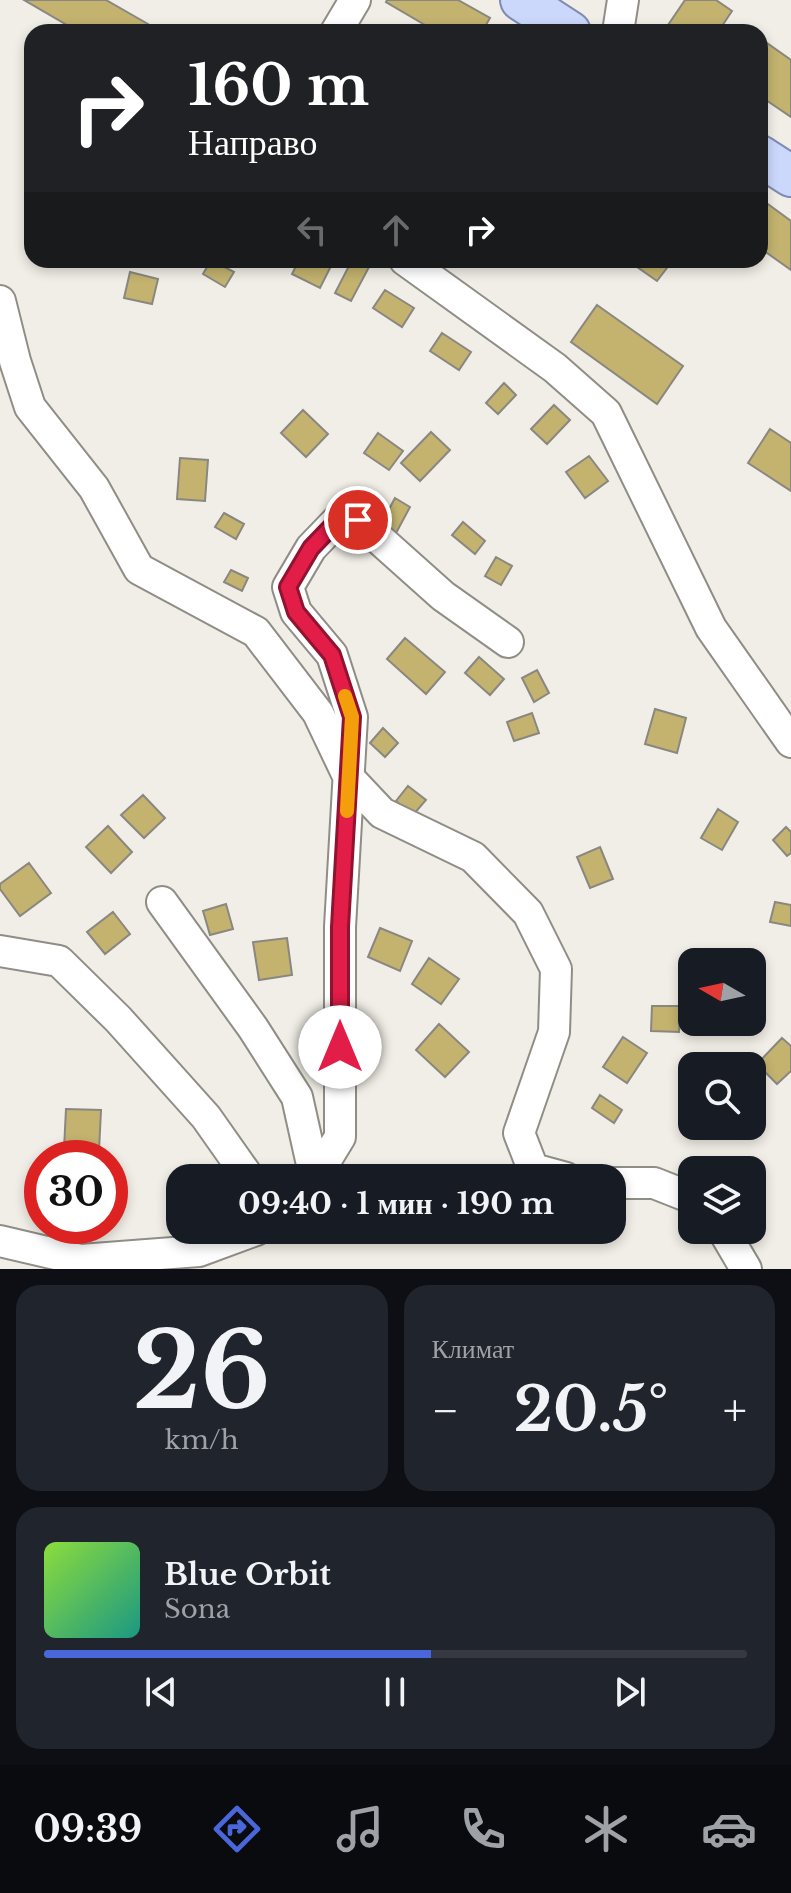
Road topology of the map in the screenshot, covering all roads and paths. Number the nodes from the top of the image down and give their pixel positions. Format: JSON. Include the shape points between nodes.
{"nodes":[{"id":1,"x":355,"y":0,"type":"edge"},
{"id":2,"x":521,"y":0,"type":"edge"},
{"id":3,"x":623,"y":0,"type":"edge"},
{"id":4,"x":341,"y":24,"type":"edge"},
{"id":5,"x":558,"y":24,"type":"edge"},
{"id":6,"x":619,"y":24,"type":"edge"},
{"id":7,"x":768,"y":161,"type":"edge"},
{"id":8,"x":791,"y":176,"type":"edge"},
{"id":9,"x":416,"y":268,"type":"edge"},
{"id":10,"x":0,"y":301,"type":"edge"},
{"id":11,"x":508,"y":642,"type":"dead end"},
{"id":12,"x":791,"y":742,"type":"edge"},
{"id":13,"x":349,"y":778,"type":"junction"},
{"id":14,"x":162,"y":902,"type":"dead end"},
{"id":15,"x":0,"y":951,"type":"edge"},
{"id":16,"x":239,"y":1164,"type":"edge"},
{"id":17,"x":312,"y":1164,"type":"edge"},
{"id":18,"x":324,"y":1164,"type":"edge"},
{"id":19,"x":531,"y":1164,"type":"edge"},
{"id":20,"x":626,"y":1183,"type":"edge"},
{"id":21,"x":678,"y":1192,"type":"edge"},
{"id":22,"x":0,"y":1241,"type":"edge"},
{"id":23,"x":216,"y":1244,"type":"edge"},
{"id":24,"x":731,"y":1244,"type":"edge"},
{"id":25,"x":746,"y":1269,"type":"edge"}],
"edges":[{"from":1,"to":4,"type":"street"},
{"from":2,"to":5,"type":"main road"},
{"from":3,"to":6,"type":"street"},
{"from":7,"to":8,"type":"main road"},
{"from":9,"to":12,"type":"street","via":[[555,368],[606,413],[711,628]]},
{"from":10,"to":13,"type":"street","via":[[30,407],[94,488],[139,569],[256,632],[318,713]]},
{"from":11,"to":13,"type":"street","via":[[443,596],[358,520],[337,521],[311,548],[288,587],[296,612],[332,655],[352,717]]},
{"from":13,"to":18,"type":"street","via":[[340,927],[340,1137]]},
{"from":13,"to":19,"type":"street","via":[[382,813],[473,857],[528,913],[556,969],[554,1032],[519,1133]]},
{"from":14,"to":17,"type":"street","via":[[297,1097]]},
{"from":15,"to":16,"type":"street","via":[[59,961],[206,1117]]},
{"from":20,"to":21,"type":"street","via":[[654,1183]]},
{"from":22,"to":23,"type":"street","via":[[81,1260],[199,1251]]},
{"from":24,"to":25,"type":"street"}]}
